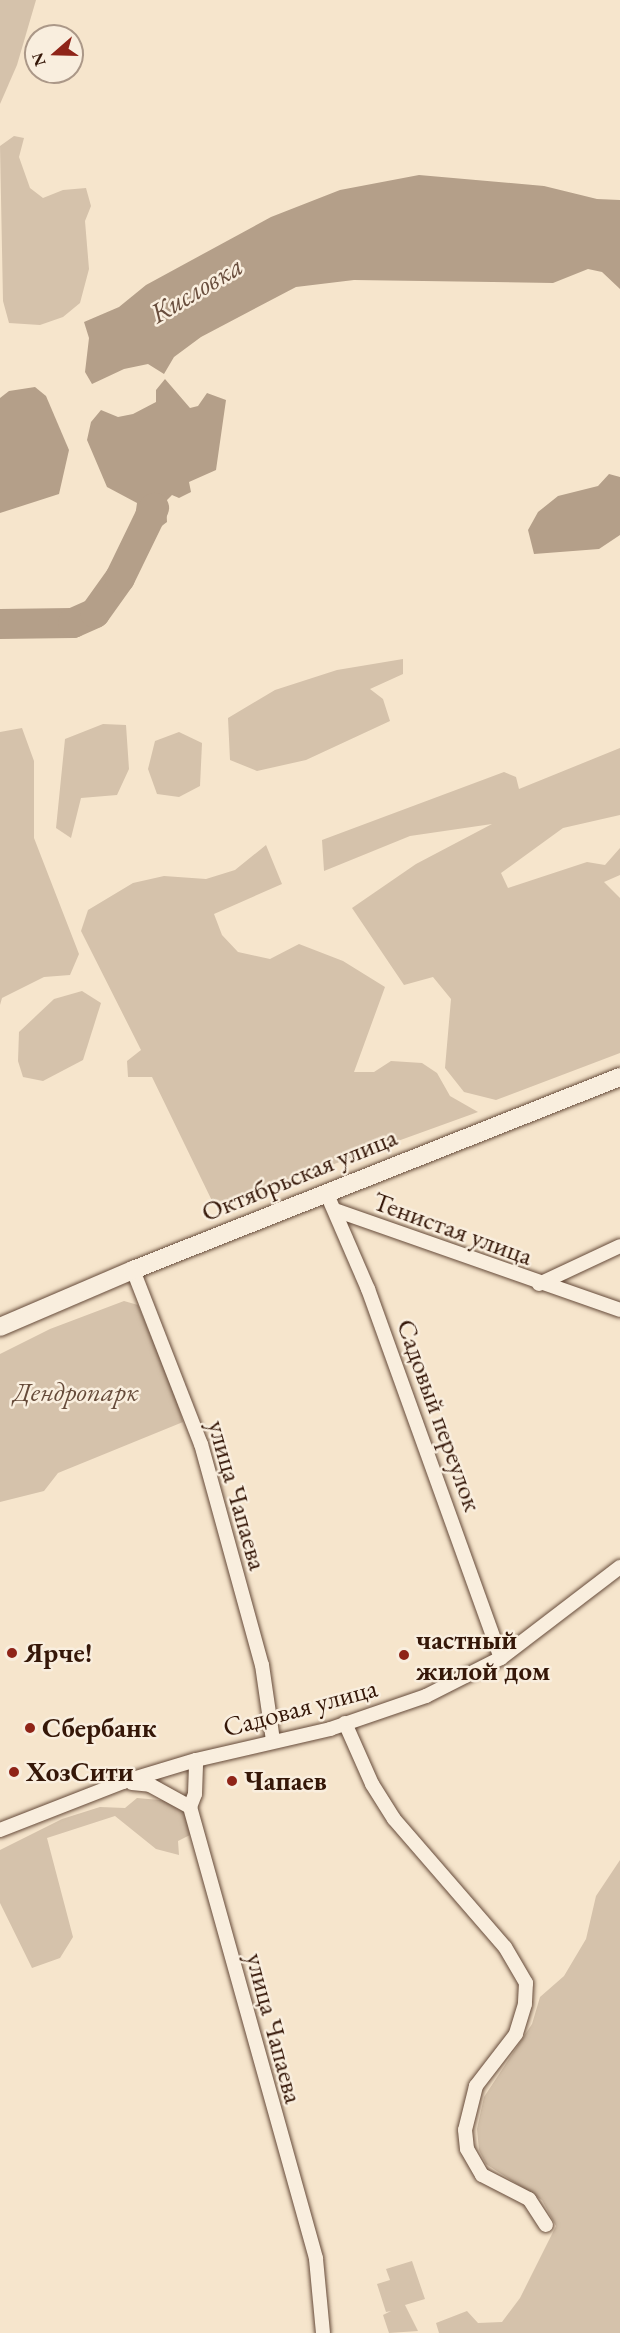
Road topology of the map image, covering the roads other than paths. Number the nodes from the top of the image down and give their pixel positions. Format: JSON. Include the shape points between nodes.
{"nodes":[{"id":1,"x":620,"y":1077,"type":"edge"},
{"id":2,"x":326,"y":1192,"type":"junction"},
{"id":3,"x":335,"y":1210,"type":"junction"},
{"id":4,"x":620,"y":1246,"type":"edge"},
{"id":5,"x":133,"y":1270,"type":"junction"},
{"id":6,"x":539,"y":1284,"type":"junction"},
{"id":7,"x":620,"y":1310,"type":"edge"},
{"id":8,"x":0,"y":1328,"type":"edge"},
{"id":9,"x":620,"y":1567,"type":"edge"},
{"id":10,"x":501,"y":1658,"type":"junction"},
{"id":11,"x":345,"y":1723,"type":"junction"},
{"id":12,"x":273,"y":1740,"type":"junction"},
{"id":13,"x":196,"y":1760,"type":"junction"},
{"id":14,"x":123,"y":1782,"type":"junction"},
{"id":15,"x":190,"y":1808,"type":"junction"},
{"id":16,"x":0,"y":1830,"type":"edge"},
{"id":17,"x":546,"y":2225,"type":"dead end"},
{"id":18,"x":323,"y":2333,"type":"edge"}],
"edges":[{"from":1,"to":2,"type":"street","name":"Октябрьская улица"},
{"from":2,"to":3,"type":"street","name":"Садовый переулок"},
{"from":2,"to":5,"type":"street","name":"Октябрьская улица"},
{"from":3,"to":6,"type":"street","name":"Тенистая улица"},
{"from":3,"to":10,"type":"street","name":"Садовый переулок","via":[[372,1300]]},
{"from":4,"to":6,"type":"street","name":"Тенистая улица"},
{"from":5,"to":8,"type":"street","name":"Октябрьская улица"},
{"from":5,"to":12,"type":"street","name":"улица Чапаева","via":[[201,1444],[262,1665]]},
{"from":6,"to":7,"type":"street"},
{"from":9,"to":10,"type":"street","name":"Садовая улица"},
{"from":10,"to":11,"type":"street","name":"Садовая улица","via":[[426,1696]]},
{"from":11,"to":12,"type":"street","name":"Садовая улица"},
{"from":11,"to":17,"type":"street","via":[[372,1784],[394,1819],[505,1947],[526,1983],[525,2004],[516,2034],[476,2086],[465,2130],[467,2149],[482,2175],[529,2199]]},
{"from":12,"to":13,"type":"street","name":"Садовая улица"},
{"from":13,"to":14,"type":"street","name":"Садовая улица"},
{"from":13,"to":15,"type":"street","via":[[195,1794]]},
{"from":14,"to":15,"type":"street","via":[[150,1785]]},
{"from":14,"to":16,"type":"street","name":"Садовая улица"},
{"from":15,"to":18,"type":"street","name":"улица Чапаева","via":[[316,2259]]}]}
